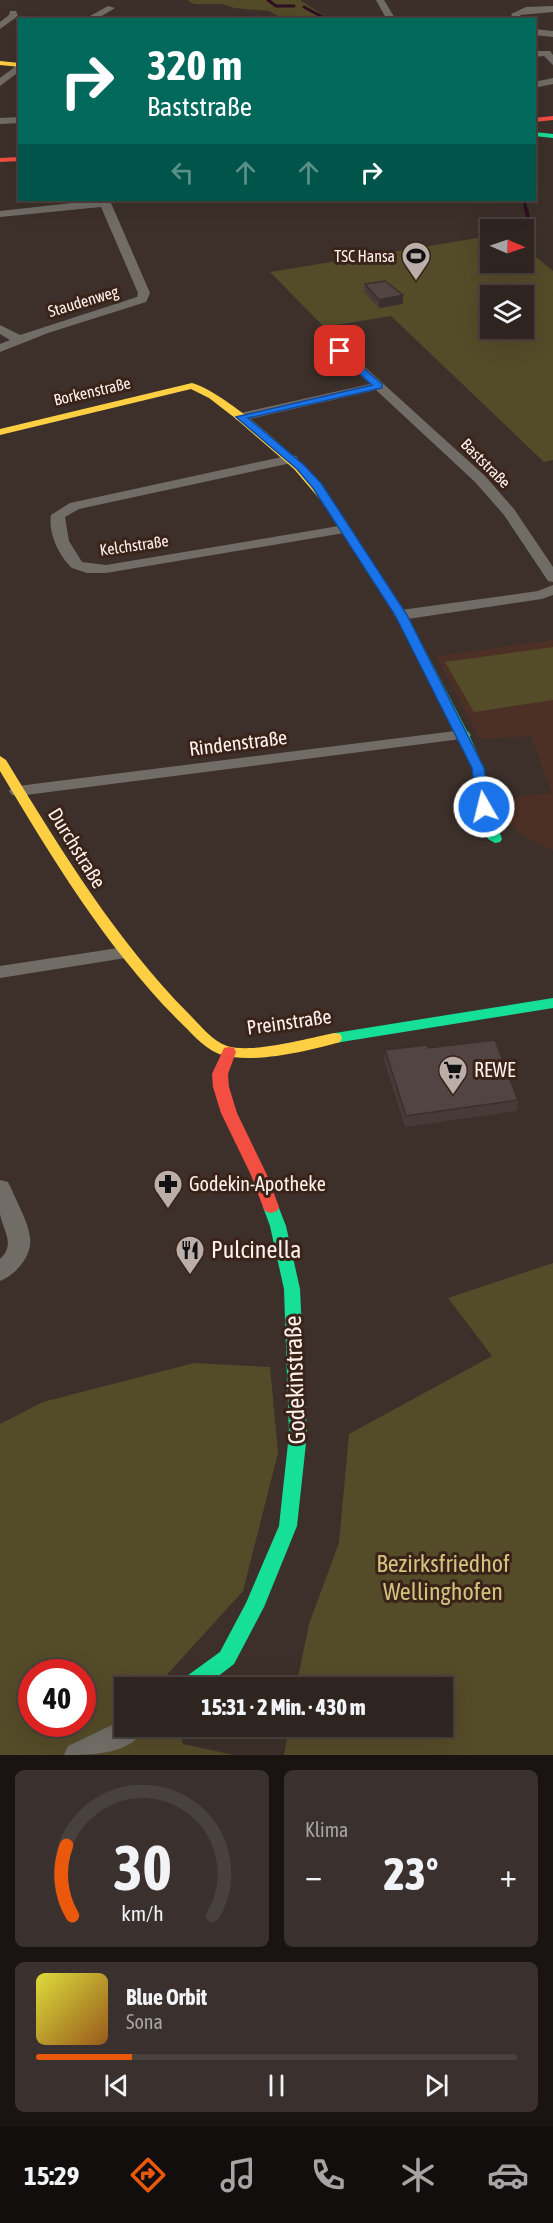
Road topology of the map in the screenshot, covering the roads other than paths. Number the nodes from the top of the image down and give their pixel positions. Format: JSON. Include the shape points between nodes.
{"nodes":[{"id":1,"x":380,"y":0,"type":"edge"},
{"id":2,"x":111,"y":8,"type":"dead end"},
{"id":3,"x":553,"y":9,"type":"edge"},
{"id":4,"x":13,"y":13,"type":"dead end"},
{"id":5,"x":91,"y":18,"type":"edge"},
{"id":6,"x":391,"y":18,"type":"edge"},
{"id":7,"x":518,"y":18,"type":"edge"},
{"id":8,"x":0,"y":27,"type":"edge"},
{"id":9,"x":18,"y":27,"type":"edge"},
{"id":10,"x":536,"y":32,"type":"edge"},
{"id":11,"x":553,"y":34,"type":"edge"},
{"id":12,"x":536,"y":54,"type":"edge"},
{"id":13,"x":553,"y":62,"type":"edge"},
{"id":14,"x":0,"y":63,"type":"edge"},
{"id":15,"x":18,"y":66,"type":"edge"},
{"id":16,"x":18,"y":68,"type":"edge"},
{"id":17,"x":553,"y":81,"type":"edge"},
{"id":18,"x":0,"y":83,"type":"edge"},
{"id":19,"x":536,"y":85,"type":"edge"},
{"id":20,"x":553,"y":112,"type":"edge"},
{"id":21,"x":536,"y":114,"type":"edge"},
{"id":22,"x":553,"y":118,"type":"edge"},
{"id":23,"x":18,"y":120,"type":"edge"},
{"id":24,"x":536,"y":120,"type":"edge"},
{"id":25,"x":0,"y":121,"type":"edge"},
{"id":26,"x":536,"y":134,"type":"edge"},
{"id":27,"x":553,"y":136,"type":"edge"},
{"id":28,"x":18,"y":159,"type":"edge"},
{"id":29,"x":0,"y":160,"type":"edge"},
{"id":30,"x":18,"y":167,"type":"edge"},
{"id":31,"x":0,"y":168,"type":"edge"},
{"id":32,"x":105,"y":201,"type":"edge"},
{"id":33,"x":0,"y":214,"type":"edge"},
{"id":34,"x":0,"y":329,"type":"edge"},
{"id":35,"x":20,"y":340,"type":"junction"},
{"id":36,"x":330,"y":342,"type":"dead end"},
{"id":37,"x":0,"y":348,"type":"edge"},
{"id":38,"x":379,"y":386,"type":"junction"},
{"id":39,"x":241,"y":417,"type":"junction"},
{"id":40,"x":0,"y":432,"type":"edge"},
{"id":41,"x":291,"y":459,"type":"junction"},
{"id":42,"x":345,"y":529,"type":"junction"},
{"id":43,"x":553,"y":578,"type":"edge"},
{"id":44,"x":553,"y":589,"type":"edge"},
{"id":45,"x":401,"y":615,"type":"junction"},
{"id":46,"x":463,"y":735,"type":"junction"},
{"id":47,"x":0,"y":760,"type":"edge"},
{"id":48,"x":18,"y":791,"type":"junction"},
{"id":49,"x":495,"y":839,"type":"dead end"},
{"id":50,"x":125,"y":953,"type":"junction"},
{"id":51,"x":0,"y":972,"type":"edge"},
{"id":52,"x":553,"y":1003,"type":"edge"},
{"id":53,"x":228,"y":1052,"type":"junction"},
{"id":54,"x":0,"y":1188,"type":"edge"},
{"id":55,"x":8,"y":1265,"type":"edge"},
{"id":56,"x":202,"y":1677,"type":"edge"},
{"id":57,"x":116,"y":1737,"type":"edge"},
{"id":58,"x":78,"y":1755,"type":"edge"}],
"edges":[{"from":1,"to":6,"type":"street"},
{"from":2,"to":5,"type":"street"},
{"from":3,"to":7,"type":"street","via":[[522,10],[515,14]]},
{"from":4,"to":8,"type":"street"},
{"from":8,"to":9,"type":"street"},
{"from":10,"to":11,"type":"street"},
{"from":12,"to":13,"type":"street","via":[[547,53]]},
{"from":14,"to":15,"type":"main road"},
{"from":16,"to":18,"type":"street"},
{"from":17,"to":19,"type":"street"},
{"from":20,"to":21,"type":"main road"},
{"from":22,"to":24,"type":"main road"},
{"from":23,"to":25,"type":"street"},
{"from":26,"to":27,"type":"main road"},
{"from":28,"to":29,"type":"main road"},
{"from":30,"to":31,"type":"main road"},
{"from":32,"to":33,"type":"street"},
{"from":32,"to":35,"type":"street","name":"Staudenweg","via":[[144,293],[142,299]]},
{"from":34,"to":35,"type":"street"},
{"from":35,"to":37,"type":"street","name":"Staudenweg"},
{"from":36,"to":38,"type":"street","name":"Baststraße"},
{"from":38,"to":39,"type":"street"},
{"from":38,"to":43,"type":"street","name":"Baststraße","via":[[480,479],[509,512]]},
{"from":39,"to":40,"type":"main road","name":"Borkenstraße","via":[[211,393],[192,386]]},
{"from":39,"to":41,"type":"main road"},
{"from":41,"to":42,"type":"main road","via":[[321,490]]},
{"from":41,"to":42,"type":"street","name":"Kelchstraße","via":[[75,506],[58,515],[57,528],[77,565],[106,569]]},
{"from":42,"to":45,"type":"main road"},
{"from":44,"to":45,"type":"street","via":[[542,595]]},
{"from":45,"to":46,"type":"main road"},
{"from":46,"to":48,"type":"street","name":"Rindenstraße"},
{"from":46,"to":49,"type":"main road","via":[[478,768],[484,807]]},
{"from":47,"to":48,"type":"main road","name":"Durchstraße"},
{"from":48,"to":50,"type":"main road","name":"Durchstraße","via":[[92,909]]},
{"from":50,"to":51,"type":"street"},
{"from":50,"to":53,"type":"main road","name":"Preinstraße","via":[[214,1047]]},
{"from":52,"to":53,"type":"main road","name":"Preinstraße","via":[[251,1052]]},
{"from":53,"to":56,"type":"main road","name":"Godekinstraße","via":[[220,1074],[221,1087],[278,1226],[292,1289],[298,1434],[288,1526],[227,1659]]},
{"from":54,"to":55,"type":"street","via":[[20,1238]]},
{"from":57,"to":58,"type":"street"}]}
